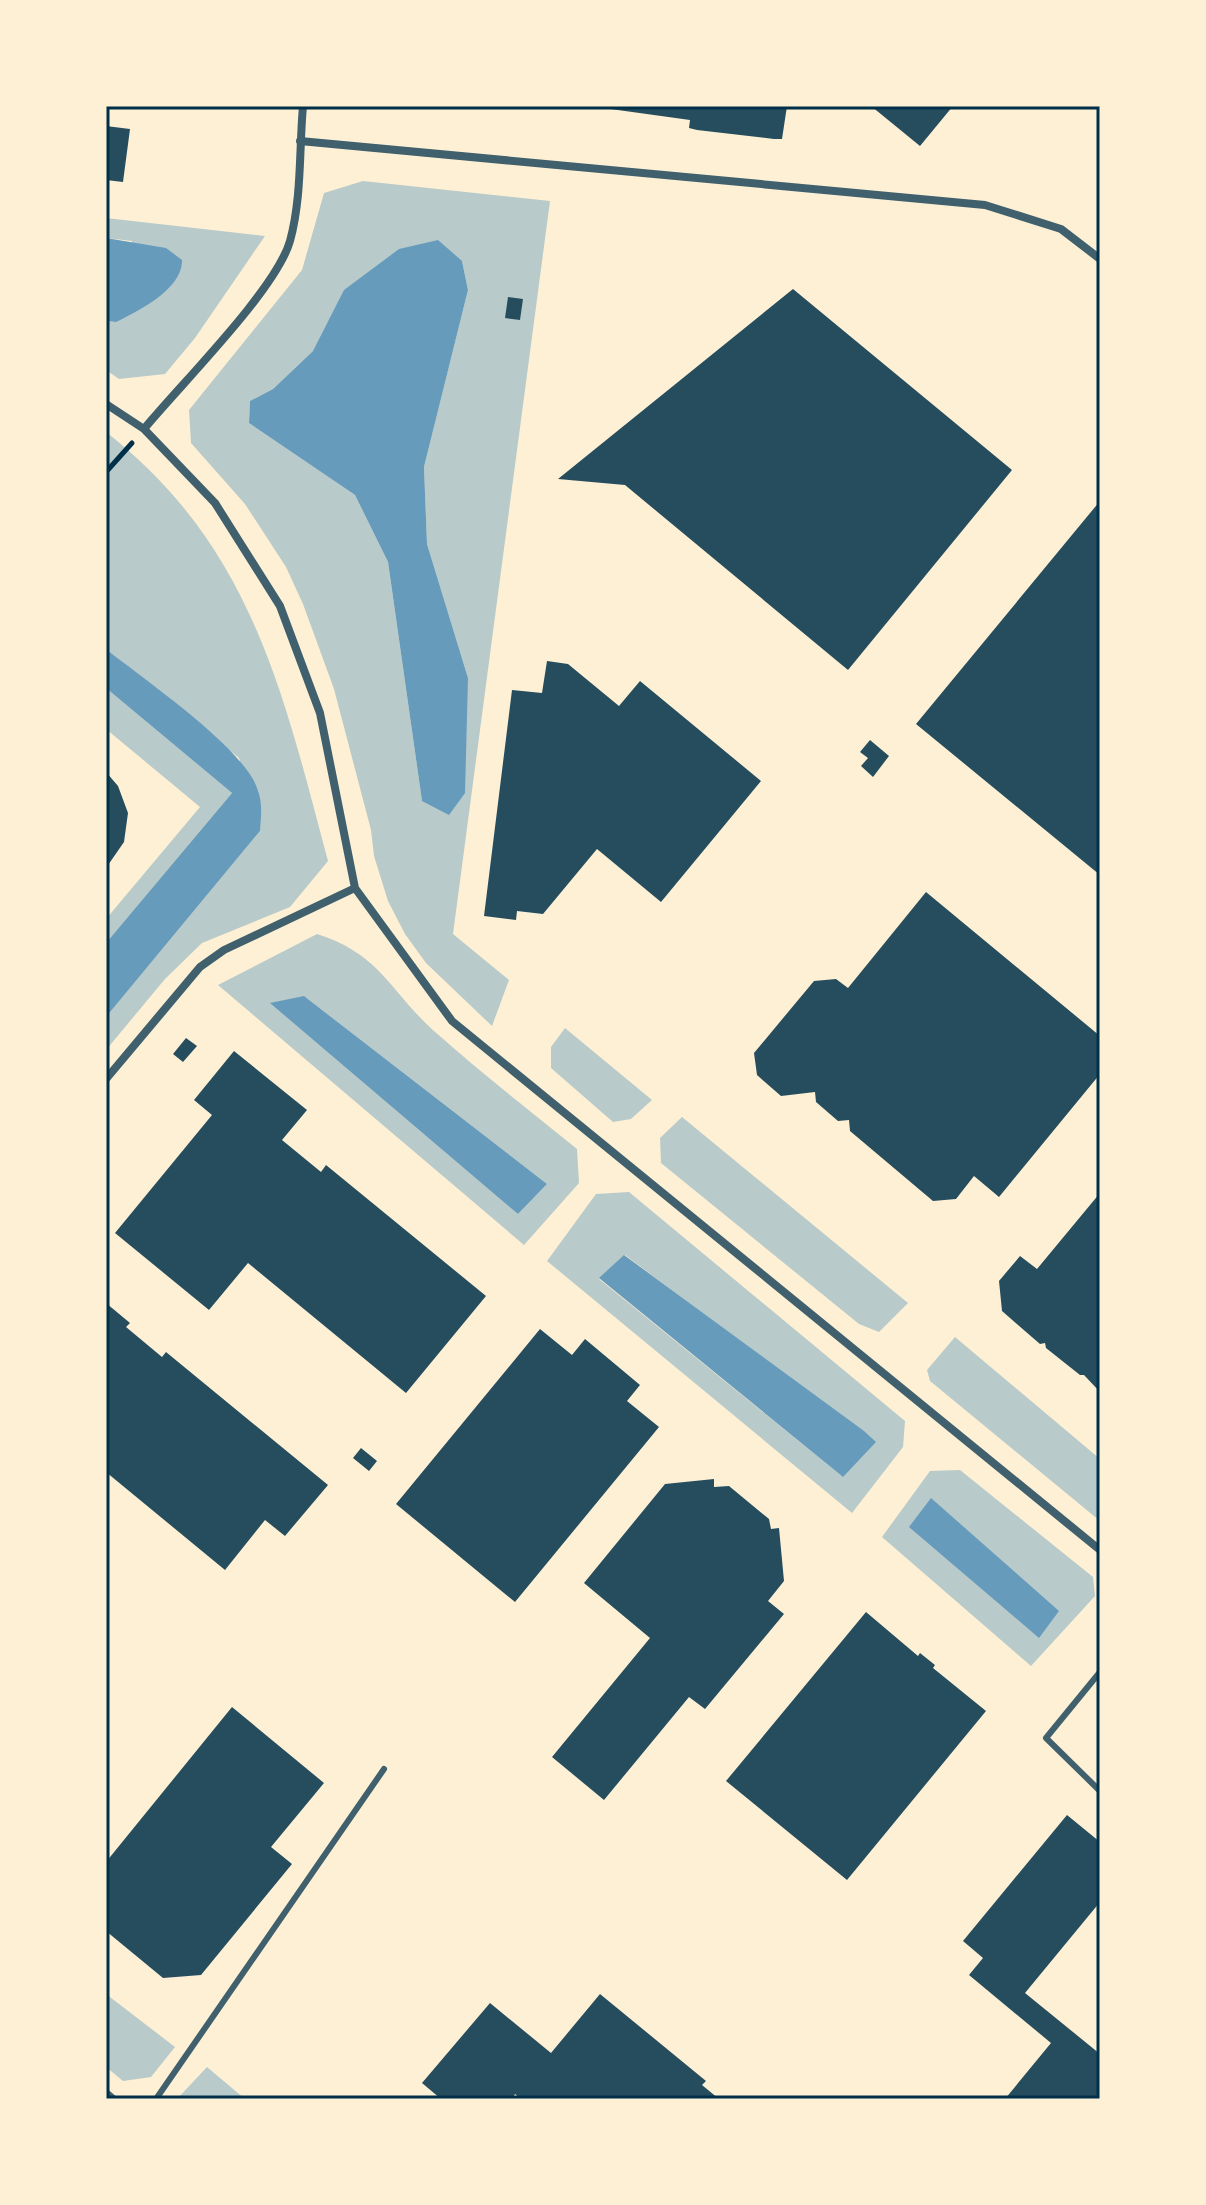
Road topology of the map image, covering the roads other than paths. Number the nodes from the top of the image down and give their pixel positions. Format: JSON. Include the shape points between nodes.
{"nodes":[{"id":1,"x":303,"y":106,"type":"edge"},
{"id":2,"x":300,"y":141,"type":"junction"},
{"id":3,"x":1100,"y":259,"type":"edge"},
{"id":4,"x":106,"y":404,"type":"edge"},
{"id":5,"x":144,"y":429,"type":"junction"},
{"id":6,"x":355,"y":888,"type":"junction"},
{"id":7,"x":106,"y":1079,"type":"edge"},
{"id":8,"x":1100,"y":1550,"type":"edge"},
{"id":9,"x":1100,"y":1672,"type":"edge"},
{"id":10,"x":384,"y":1769,"type":"dead end"},
{"id":11,"x":1100,"y":1791,"type":"edge"},
{"id":12,"x":106,"y":2093,"type":"edge"},
{"id":13,"x":113,"y":2099,"type":"edge"},
{"id":14,"x":156,"y":2099,"type":"edge"}],
"edges":[{"from":1,"to":2,"type":"street"},
{"from":2,"to":3,"type":"street","via":[[985,205],[1061,229]]},
{"from":2,"to":5,"type":"street","via":[[289,243],[267,285]]},
{"from":4,"to":5,"type":"street"},
{"from":5,"to":6,"type":"street","via":[[215,503],[280,606],[320,713]]},
{"from":6,"to":7,"type":"street","via":[[224,950],[200,967]]},
{"from":6,"to":8,"type":"street","via":[[452,1021]]},
{"from":9,"to":11,"type":"lane","via":[[1046,1738]]},
{"from":10,"to":14,"type":"lane"},
{"from":12,"to":13,"type":"street"}]}
